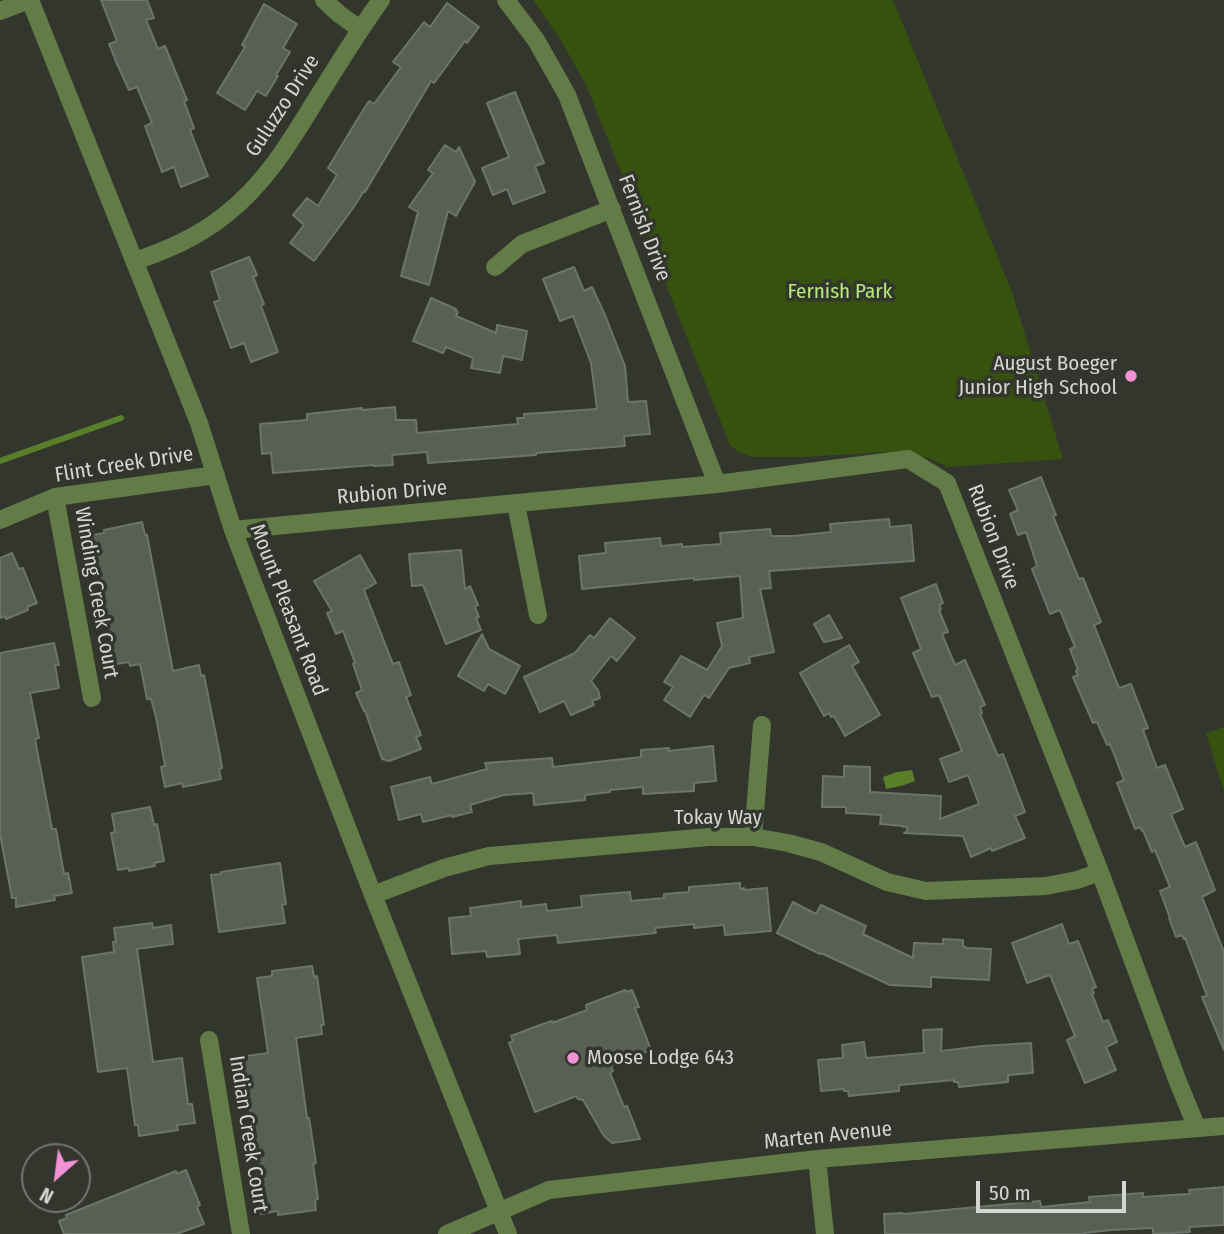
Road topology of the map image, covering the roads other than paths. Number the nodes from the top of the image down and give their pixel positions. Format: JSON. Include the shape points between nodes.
{"nodes":[{"id":1,"x":29,"y":0,"type":"edge"},
{"id":2,"x":324,"y":0,"type":"edge"},
{"id":3,"x":381,"y":0,"type":"edge"},
{"id":4,"x":506,"y":0,"type":"edge"},
{"id":5,"x":0,"y":11,"type":"edge"},
{"id":6,"x":360,"y":29,"type":"junction"},
{"id":7,"x":612,"y":209,"type":"junction"},
{"id":8,"x":135,"y":261,"type":"junction"},
{"id":9,"x":495,"y":267,"type":"dead end"},
{"id":10,"x":216,"y":475,"type":"junction"},
{"id":11,"x":717,"y":484,"type":"junction"},
{"id":12,"x":55,"y":497,"type":"junction"},
{"id":13,"x":516,"y":504,"type":"junction"},
{"id":14,"x":0,"y":520,"type":"edge"},
{"id":15,"x":233,"y":530,"type":"junction"},
{"id":16,"x":538,"y":615,"type":"dead end"},
{"id":17,"x":92,"y":698,"type":"dead end"},
{"id":18,"x":762,"y":725,"type":"dead end"},
{"id":19,"x":753,"y":837,"type":"junction"},
{"id":20,"x":1100,"y":872,"type":"junction"},
{"id":21,"x":373,"y":895,"type":"junction"},
{"id":22,"x":209,"y":1040,"type":"dead end"},
{"id":23,"x":1224,"y":1126,"type":"edge"},
{"id":24,"x":1197,"y":1128,"type":"junction"},
{"id":25,"x":817,"y":1158,"type":"junction"},
{"id":26,"x":499,"y":1212,"type":"junction"},
{"id":27,"x":241,"y":1234,"type":"edge"},
{"id":28,"x":447,"y":1234,"type":"edge"},
{"id":29,"x":508,"y":1234,"type":"edge"},
{"id":30,"x":825,"y":1234,"type":"edge"}],
"edges":[{"from":1,"to":5,"type":"street"},
{"from":1,"to":8,"type":"street","name":"Mount Pleasant Road"},
{"from":2,"to":6,"type":"street"},
{"from":3,"to":6,"type":"street","name":"Guluzzo Drive"},
{"from":4,"to":7,"type":"street","name":"Fernish Drive","via":[[568,95]]},
{"from":6,"to":8,"type":"street","name":"Guluzzo Drive","via":[[283,153],[258,184],[225,216],[189,239]]},
{"from":7,"to":9,"type":"street","via":[[522,244]]},
{"from":7,"to":11,"type":"street","name":"Fernish Drive"},
{"from":8,"to":10,"type":"street","name":"Mount Pleasant Road"},
{"from":10,"to":12,"type":"street","name":"Flint Creek Drive"},
{"from":10,"to":15,"type":"street","name":"Mount Pleasant Road"},
{"from":11,"to":13,"type":"street","name":"Rubion Drive"},
{"from":11,"to":20,"type":"street","name":"Rubion Drive","via":[[908,459],[947,483]]},
{"from":12,"to":14,"type":"street","name":"Flint Creek Drive"},
{"from":12,"to":17,"type":"street","name":"Winding Creek Court"},
{"from":13,"to":15,"type":"street","name":"Rubion Drive"},
{"from":13,"to":16,"type":"street"},
{"from":15,"to":21,"type":"street","name":"Mount Pleasant Road"},
{"from":18,"to":19,"type":"street"},
{"from":19,"to":20,"type":"street","name":"Tokay Way","via":[[821,852],[887,881],[926,891],[1046,886]]},
{"from":19,"to":21,"type":"street","name":"Tokay Way","via":[[709,836],[489,856]]},
{"from":20,"to":24,"type":"street","name":"Rubion Drive"},
{"from":21,"to":26,"type":"street","name":"Mount Pleasant Road"},
{"from":22,"to":27,"type":"street","name":"Indian Creek Court"},
{"from":23,"to":24,"type":"street","name":"Marten Avenue"},
{"from":24,"to":25,"type":"street","name":"Marten Avenue"},
{"from":25,"to":26,"type":"street","name":"Marten Avenue","via":[[549,1190]]},
{"from":25,"to":30,"type":"street"},
{"from":26,"to":28,"type":"street","name":"Marten Avenue"},
{"from":26,"to":29,"type":"street","name":"Mount Pleasant Road"}]}
